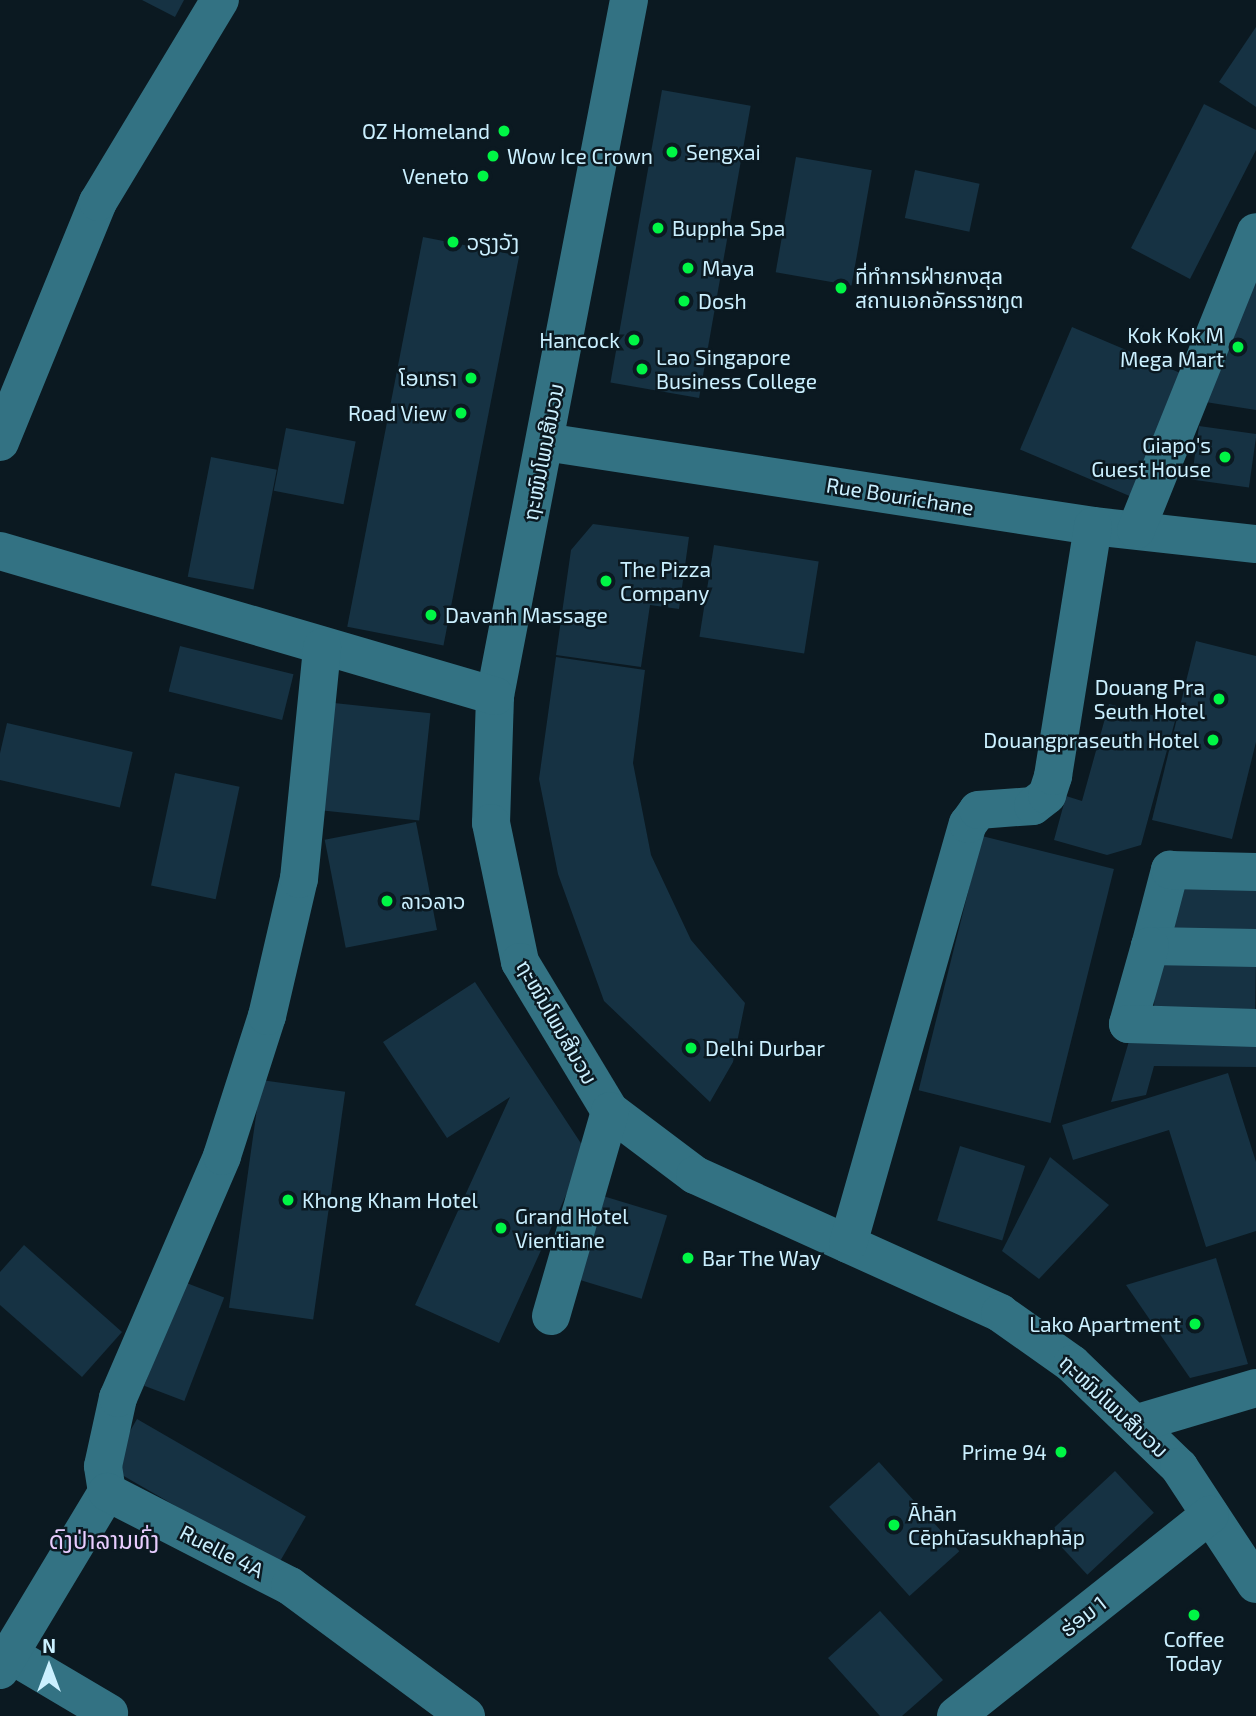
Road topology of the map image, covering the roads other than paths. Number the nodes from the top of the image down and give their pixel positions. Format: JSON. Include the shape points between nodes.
{"nodes":[{"id":1,"x":220,"y":0,"type":"edge"},
{"id":2,"x":629,"y":0,"type":"edge"},
{"id":3,"x":1256,"y":232,"type":"edge"},
{"id":4,"x":0,"y":442,"type":"edge"},
{"id":5,"x":545,"y":442,"type":"junction"},
{"id":6,"x":1093,"y":526,"type":"junction"},
{"id":7,"x":1136,"y":530,"type":"junction"},
{"id":8,"x":1256,"y":544,"type":"edge"},
{"id":9,"x":0,"y":551,"type":"edge"},
{"id":10,"x":322,"y":647,"type":"junction"},
{"id":11,"x":495,"y":696,"type":"junction"},
{"id":12,"x":1256,"y":872,"type":"edge"},
{"id":13,"x":1150,"y":946,"type":"junction"},
{"id":14,"x":1256,"y":948,"type":"edge"},
{"id":15,"x":1256,"y":1028,"type":"edge"},
{"id":16,"x":610,"y":1111,"type":"junction"},
{"id":17,"x":848,"y":1244,"type":"junction"},
{"id":18,"x":551,"y":1316,"type":"dead end"},
{"id":19,"x":1256,"y":1388,"type":"edge"},
{"id":20,"x":1138,"y":1423,"type":"junction"},
{"id":21,"x":107,"y":1492,"type":"junction"},
{"id":22,"x":1210,"y":1515,"type":"junction"},
{"id":23,"x":1256,"y":1584,"type":"edge"},
{"id":24,"x":5,"y":1662,"type":"edge"},
{"id":25,"x":109,"y":1713,"type":"dead end"},
{"id":26,"x":466,"y":1716,"type":"edge"},
{"id":27,"x":956,"y":1716,"type":"edge"}],
"edges":[{"from":1,"to":4,"type":"street","via":[[98,202]]},
{"from":2,"to":5,"type":"street","name":"ຖະໜົນໂພນສີນວນ"},
{"from":3,"to":7,"type":"street"},
{"from":5,"to":6,"type":"street","name":"Rue Bourichane"},
{"from":5,"to":11,"type":"street","name":"ຖະໜົນໂພນສີນວນ"},
{"from":6,"to":7,"type":"street","name":"Rue Bourichane"},
{"from":6,"to":17,"type":"street","via":[[1054,776],[1047,795],[1033,806],[978,810],[968,824]]},
{"from":7,"to":8,"type":"street","name":"Rue Bourichane"},
{"from":9,"to":10,"type":"street"},
{"from":10,"to":11,"type":"street"},
{"from":10,"to":21,"type":"street","via":[[299,879],[267,1016],[222,1156],[118,1398],[103,1466]]},
{"from":11,"to":16,"type":"street","name":"ຖະໜົນໂພນສີນວນ","via":[[491,822],[505,915],[520,962]]},
{"from":12,"to":13,"type":"street","via":[[1170,870]]},
{"from":13,"to":14,"type":"street"},
{"from":13,"to":15,"type":"street","via":[[1129,1024]]},
{"from":16,"to":17,"type":"street","name":"ຖະໜົນໂພນສີນວນ","via":[[695,1175]]},
{"from":16,"to":18,"type":"street"},
{"from":17,"to":20,"type":"street","name":"ຖະໜົນໂພນສີນວນ","via":[[1000,1313],[1072,1364]]},
{"from":19,"to":20,"type":"street"},
{"from":20,"to":22,"type":"street","name":"ຖະໜົນໂພນສີນວນ","via":[[1179,1467]]},
{"from":21,"to":24,"type":"street"},
{"from":21,"to":26,"type":"street","name":"Ruelle 4A","via":[[290,1586]]},
{"from":22,"to":23,"type":"street","name":"ຖະໜົນໂພນສີນວນ"},
{"from":22,"to":27,"type":"street","name":"ຮ່ອມ 1"},
{"from":24,"to":25,"type":"street"}]}
